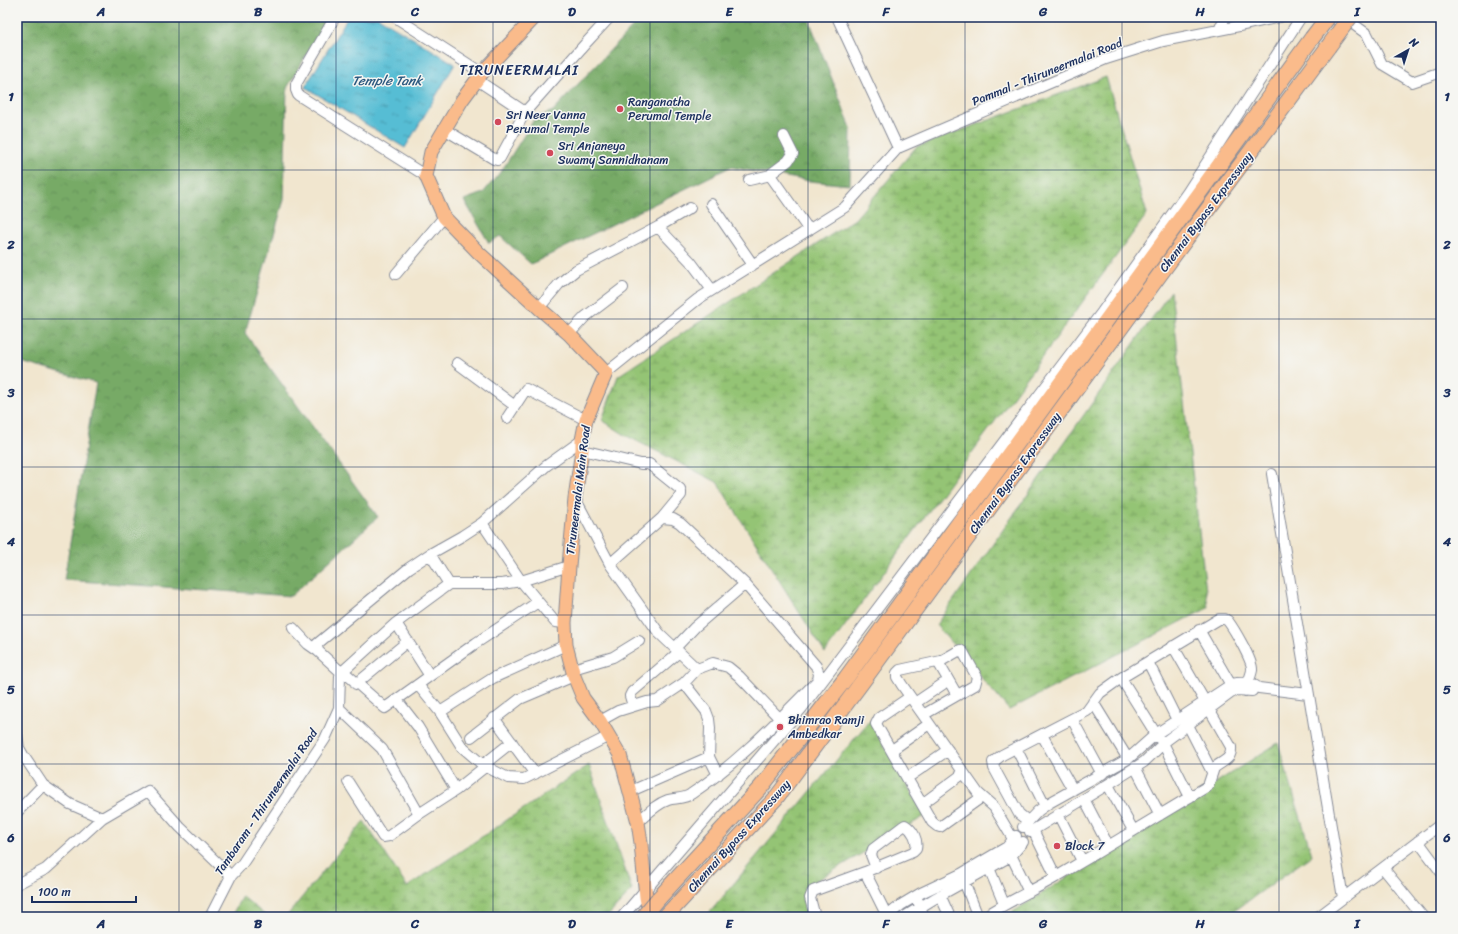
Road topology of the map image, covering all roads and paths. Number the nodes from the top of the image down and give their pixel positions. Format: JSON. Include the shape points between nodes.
{"nodes":[{"id":1,"x":335,"y":17,"type":"edge"},
{"id":2,"x":395,"y":17,"type":"edge"},
{"id":3,"x":535,"y":17,"type":"edge"},
{"id":4,"x":610,"y":17,"type":"edge"},
{"id":5,"x":837,"y":17,"type":"edge"},
{"id":6,"x":1225,"y":17,"type":"edge"},
{"id":7,"x":1280,"y":17,"type":"edge"},
{"id":8,"x":1301,"y":17,"type":"edge"},
{"id":9,"x":1328,"y":17,"type":"edge"},
{"id":10,"x":1350,"y":17,"type":"edge"},
{"id":11,"x":1219,"y":30,"type":"junction"},
{"id":12,"x":1441,"y":72,"type":"edge"},
{"id":13,"x":480,"y":76,"type":"junction"},
{"id":14,"x":525,"y":112,"type":"junction"},
{"id":15,"x":444,"y":129,"type":"junction"},
{"id":16,"x":784,"y":136,"type":"dead end"},
{"id":17,"x":898,"y":148,"type":"junction"},
{"id":18,"x":771,"y":175,"type":"junction"},
{"id":19,"x":426,"y":176,"type":"junction"},
{"id":20,"x":749,"y":180,"type":"dead end"},
{"id":21,"x":1191,"y":197,"type":"junction"},
{"id":22,"x":711,"y":204,"type":"dead end"},
{"id":23,"x":690,"y":208,"type":"dead end"},
{"id":24,"x":444,"y":216,"type":"junction"},
{"id":25,"x":658,"y":227,"type":"junction"},
{"id":26,"x":809,"y":230,"type":"junction"},
{"id":27,"x":1159,"y":241,"type":"junction"},
{"id":28,"x":753,"y":265,"type":"junction"},
{"id":29,"x":396,"y":274,"type":"dead end"},
{"id":30,"x":623,"y":288,"type":"dead end"},
{"id":31,"x":712,"y":290,"type":"junction"},
{"id":32,"x":539,"y":308,"type":"junction"},
{"id":33,"x":570,"y":334,"type":"junction"},
{"id":34,"x":457,"y":364,"type":"dead end"},
{"id":35,"x":606,"y":373,"type":"junction"},
{"id":36,"x":515,"y":406,"type":"junction"},
{"id":37,"x":507,"y":418,"type":"dead end"},
{"id":38,"x":586,"y":420,"type":"junction"},
{"id":39,"x":582,"y":445,"type":"junction"},
{"id":40,"x":1272,"y":474,"type":"dead end"},
{"id":41,"x":575,"y":498,"type":"junction"},
{"id":42,"x":662,"y":518,"type":"junction"},
{"id":43,"x":482,"y":523,"type":"junction"},
{"id":44,"x":430,"y":554,"type":"junction"},
{"id":45,"x":610,"y":564,"type":"junction"},
{"id":46,"x":568,"y":566,"type":"junction"},
{"id":47,"x":520,"y":581,"type":"junction"},
{"id":48,"x":449,"y":584,"type":"junction"},
{"id":49,"x":745,"y":584,"type":"junction"},
{"id":50,"x":538,"y":602,"type":"junction"},
{"id":51,"x":396,"y":623,"type":"junction"},
{"id":52,"x":565,"y":623,"type":"junction"},
{"id":53,"x":293,"y":628,"type":"dead end"},
{"id":54,"x":1199,"y":630,"type":"junction"},
{"id":55,"x":408,"y":641,"type":"junction"},
{"id":56,"x":639,"y":641,"type":"dead end"},
{"id":57,"x":566,"y":645,"type":"junction"},
{"id":58,"x":1173,"y":646,"type":"junction"},
{"id":59,"x":677,"y":650,"type":"junction"},
{"id":60,"x":318,"y":651,"type":"junction"},
{"id":61,"x":938,"y":662,"type":"junction"},
{"id":62,"x":1148,"y":662,"type":"junction"},
{"id":63,"x":697,"y":668,"type":"junction"},
{"id":64,"x":342,"y":672,"type":"junction"},
{"id":65,"x":573,"y":672,"type":"junction"},
{"id":66,"x":430,"y":676,"type":"junction"},
{"id":67,"x":1121,"y":678,"type":"junction"},
{"id":68,"x":684,"y":683,"type":"junction"},
{"id":69,"x":356,"y":684,"type":"junction"},
{"id":70,"x":943,"y":684,"type":"dead end"},
{"id":71,"x":418,"y":685,"type":"junction"},
{"id":72,"x":1231,"y":685,"type":"junction"},
{"id":73,"x":1246,"y":687,"type":"junction"},
{"id":74,"x":1308,"y":694,"type":"junction"},
{"id":75,"x":957,"y":695,"type":"junction"},
{"id":76,"x":397,"y":700,"type":"junction"},
{"id":77,"x":912,"y":700,"type":"junction"},
{"id":78,"x":1094,"y":702,"type":"junction"},
{"id":79,"x":633,"y":706,"type":"junction"},
{"id":80,"x":1207,"y":706,"type":"junction"},
{"id":81,"x":339,"y":708,"type":"junction"},
{"id":82,"x":440,"y":712,"type":"junction"},
{"id":83,"x":494,"y":718,"type":"junction"},
{"id":84,"x":1072,"y":719,"type":"junction"},
{"id":85,"x":926,"y":720,"type":"junction"},
{"id":86,"x":1177,"y":720,"type":"junction"},
{"id":87,"x":600,"y":721,"type":"junction"},
{"id":88,"x":783,"y":722,"type":"junction"},
{"id":89,"x":1188,"y":725,"type":"junction"},
{"id":90,"x":17,"y":734,"type":"edge"},
{"id":91,"x":1156,"y":734,"type":"junction"},
{"id":92,"x":1042,"y":735,"type":"junction"},
{"id":93,"x":609,"y":736,"type":"junction"},
{"id":94,"x":471,"y":737,"type":"dead end"},
{"id":95,"x":512,"y":742,"type":"junction"},
{"id":96,"x":1163,"y":743,"type":"junction"},
{"id":97,"x":1016,"y":748,"type":"junction"},
{"id":98,"x":892,"y":750,"type":"junction"},
{"id":99,"x":948,"y":750,"type":"junction"},
{"id":100,"x":708,"y":757,"type":"junction"},
{"id":101,"x":1128,"y":759,"type":"junction"},
{"id":102,"x":485,"y":766,"type":"junction"},
{"id":103,"x":1135,"y":767,"type":"junction"},
{"id":104,"x":1106,"y":771,"type":"junction"},
{"id":105,"x":1212,"y":772,"type":"junction"},
{"id":106,"x":964,"y":773,"type":"junction"},
{"id":107,"x":535,"y":774,"type":"junction"},
{"id":108,"x":718,"y":775,"type":"junction"},
{"id":109,"x":907,"y":778,"type":"junction"},
{"id":110,"x":348,"y":782,"type":"dead end"},
{"id":111,"x":1112,"y":782,"type":"junction"},
{"id":112,"x":44,"y":785,"type":"junction"},
{"id":113,"x":456,"y":790,"type":"junction"},
{"id":114,"x":1073,"y":790,"type":"junction"},
{"id":115,"x":631,"y":792,"type":"junction"},
{"id":116,"x":982,"y":797,"type":"junction"},
{"id":117,"x":1190,"y":797,"type":"junction"},
{"id":118,"x":1084,"y":799,"type":"junction"},
{"id":119,"x":922,"y":804,"type":"junction"},
{"id":120,"x":1045,"y":806,"type":"junction"},
{"id":121,"x":17,"y":812,"type":"edge"},
{"id":122,"x":419,"y":814,"type":"junction"},
{"id":123,"x":1058,"y":814,"type":"junction"},
{"id":124,"x":1160,"y":815,"type":"junction"},
{"id":125,"x":102,"y":818,"type":"junction"},
{"id":126,"x":638,"y":822,"type":"junction"},
{"id":127,"x":1441,"y":824,"type":"edge"},
{"id":128,"x":1028,"y":827,"type":"junction"},
{"id":129,"x":1133,"y":830,"type":"junction"},
{"id":130,"x":1017,"y":839,"type":"junction"},
{"id":131,"x":1418,"y":841,"type":"junction"},
{"id":132,"x":1108,"y":845,"type":"junction"},
{"id":133,"x":1009,"y":852,"type":"junction"},
{"id":134,"x":1082,"y":861,"type":"junction"},
{"id":135,"x":876,"y":868,"type":"junction"},
{"id":136,"x":988,"y":868,"type":"junction"},
{"id":137,"x":1383,"y":868,"type":"junction"},
{"id":138,"x":865,"y":872,"type":"junction"},
{"id":139,"x":1441,"y":872,"type":"edge"},
{"id":140,"x":231,"y":876,"type":"junction"},
{"id":141,"x":1056,"y":877,"type":"junction"},
{"id":142,"x":962,"y":878,"type":"junction"},
{"id":143,"x":17,"y":884,"type":"edge"},
{"id":144,"x":646,"y":890,"type":"junction"},
{"id":145,"x":1029,"y":892,"type":"junction"},
{"id":146,"x":940,"y":895,"type":"junction"},
{"id":147,"x":916,"y":896,"type":"junction"},
{"id":148,"x":1340,"y":900,"type":"junction"},
{"id":149,"x":1004,"y":904,"type":"junction"},
{"id":150,"x":920,"y":907,"type":"junction"},
{"id":151,"x":210,"y":917,"type":"edge"},
{"id":152,"x":622,"y":917,"type":"edge"},
{"id":153,"x":643,"y":917,"type":"edge"},
{"id":154,"x":650,"y":917,"type":"edge"},
{"id":155,"x":656,"y":917,"type":"edge"},
{"id":156,"x":665,"y":917,"type":"edge"},
{"id":157,"x":815,"y":917,"type":"edge"},
{"id":158,"x":886,"y":917,"type":"edge"},
{"id":159,"x":904,"y":917,"type":"edge"},
{"id":160,"x":924,"y":917,"type":"edge"},
{"id":161,"x":950,"y":917,"type":"edge"},
{"id":162,"x":978,"y":917,"type":"edge"},
{"id":163,"x":984,"y":917,"type":"edge"},
{"id":164,"x":1318,"y":917,"type":"edge"},
{"id":165,"x":1422,"y":917,"type":"edge"}],
"edges":[{"from":1,"to":19,"type":"street","via":[[296,84],[298,95]]},
{"from":2,"to":13,"type":"street"},
{"from":3,"to":13,"type":"main road"},
{"from":4,"to":14,"type":"street"},
{"from":5,"to":17,"type":"street"},
{"from":6,"to":11,"type":"street"},
{"from":7,"to":11,"type":"street","name":"Pammal - Thiruneermalai Road"},
{"from":8,"to":21,"type":"street"},
{"from":9,"to":12,"type":"street","via":[[1353,24],[1367,34],[1382,64],[1412,82]]},
{"from":9,"to":21,"type":"highway","name":"Chennai Bypass Expressway","bridge":true},
{"from":10,"to":156,"type":"highway","name":"Chennai Bypass Expressway","bridge":true,"via":[[776,798]]},
{"from":11,"to":17,"type":"street","name":"Pammal - Thiruneermalai Road","via":[[1163,41],[1106,59]]},
{"from":13,"to":14,"type":"street"},
{"from":13,"to":15,"type":"main road"},
{"from":14,"to":15,"type":"street","via":[[507,147],[497,160]]},
{"from":15,"to":19,"type":"main road","via":[[431,152]]},
{"from":16,"to":18,"type":"street","via":[[793,154]]},
{"from":17,"to":26,"type":"street","via":[[845,207]]},
{"from":18,"to":20,"type":"street"},
{"from":18,"to":26,"type":"street"},
{"from":19,"to":24,"type":"main road"},
{"from":21,"to":27,"type":"highway","name":"Chennai Bypass Expressway"},
{"from":22,"to":28,"type":"street"},
{"from":23,"to":25,"type":"street"},
{"from":24,"to":29,"type":"street"},
{"from":24,"to":32,"type":"main road","via":[[479,253]]},
{"from":25,"to":31,"type":"street","via":[[691,262]]},
{"from":25,"to":32,"type":"street","via":[[576,270],[559,284]]},
{"from":26,"to":28,"type":"street"},
{"from":27,"to":88,"type":"street","via":[[802,708]]},
{"from":27,"to":153,"type":"highway","name":"Chennai Bypass Expressway","bridge":true,"via":[[846,678],[761,787]]},
{"from":28,"to":31,"type":"street"},
{"from":30,"to":33,"type":"street","via":[[585,317]]},
{"from":31,"to":35,"type":"street"},
{"from":32,"to":33,"type":"main road"},
{"from":33,"to":35,"type":"main road"},
{"from":34,"to":36,"type":"street"},
{"from":35,"to":38,"type":"main road","name":"Tiruneermalai Main Road"},
{"from":36,"to":37,"type":"street"},
{"from":36,"to":38,"type":"street","via":[[526,390]]},
{"from":38,"to":39,"type":"main road","name":"Tiruneermalai Main Road"},
{"from":39,"to":41,"type":"main road","name":"Tiruneermalai Main Road"},
{"from":39,"to":42,"type":"street","via":[[641,464],[649,464],[680,489],[681,495]]},
{"from":39,"to":43,"type":"street","via":[[546,466]]},
{"from":40,"to":74,"type":"street"},
{"from":41,"to":45,"type":"street"},
{"from":41,"to":46,"type":"main road","name":"Tiruneermalai Main Road"},
{"from":42,"to":45,"type":"street"},
{"from":42,"to":49,"type":"street","via":[[680,522]]},
{"from":43,"to":44,"type":"street"},
{"from":43,"to":47,"type":"street"},
{"from":44,"to":48,"type":"street"},
{"from":44,"to":60,"type":"street","via":[[409,568],[318,644]]},
{"from":45,"to":59,"type":"street","via":[[659,633]]},
{"from":46,"to":47,"type":"street"},
{"from":46,"to":52,"type":"main road","name":"Tiruneermalai Main Road"},
{"from":47,"to":48,"type":"street","via":[[502,584]]},
{"from":47,"to":50,"type":"street"},
{"from":48,"to":51,"type":"street"},
{"from":49,"to":59,"type":"street","via":[[695,627]]},
{"from":49,"to":88,"type":"street","via":[[816,666],[819,674],[818,680]]},
{"from":50,"to":52,"type":"street","via":[[555,622]]},
{"from":50,"to":66,"type":"street","via":[[476,642]]},
{"from":51,"to":55,"type":"street"},
{"from":51,"to":64,"type":"street"},
{"from":52,"to":57,"type":"main road","name":"Tiruneermalai Main Road"},
{"from":53,"to":60,"type":"street"},
{"from":54,"to":58,"type":"street"},
{"from":54,"to":72,"type":"street"},
{"from":54,"to":73,"type":"street","via":[[1219,619],[1228,621],[1251,662],[1252,672]]},
{"from":55,"to":66,"type":"street"},
{"from":55,"to":69,"type":"street"},
{"from":56,"to":65,"type":"street","via":[[613,657]]},
{"from":57,"to":65,"type":"main road","name":"Tiruneermalai Main Road"},
{"from":57,"to":82,"type":"street","via":[[493,678]]},
{"from":58,"to":62,"type":"street"},
{"from":58,"to":80,"type":"street"},
{"from":59,"to":63,"type":"street"},
{"from":59,"to":79,"type":"street","via":[[632,692],[630,696]]},
{"from":60,"to":64,"type":"street"},
{"from":61,"to":75,"type":"street"},
{"from":61,"to":75,"type":"street","via":[[960,650],[965,654],[977,679],[975,684]]},
{"from":61,"to":77,"type":"street","via":[[900,670],[897,673]]},
{"from":62,"to":67,"type":"street"},
{"from":62,"to":86,"type":"street"},
{"from":63,"to":68,"type":"street"},
{"from":63,"to":88,"type":"street","via":[[713,663],[728,667]]},
{"from":64,"to":69,"type":"street"},
{"from":64,"to":81,"type":"street","name":"Tambaram - Thiruneermalai Road"},
{"from":65,"to":83,"type":"street","via":[[520,699]]},
{"from":65,"to":87,"type":"main road","name":"Tiruneermalai Main Road","via":[[583,698]]},
{"from":66,"to":71,"type":"street"},
{"from":67,"to":78,"type":"street","via":[[1100,693]]},
{"from":67,"to":91,"type":"street"},
{"from":68,"to":79,"type":"street","via":[[657,701]]},
{"from":68,"to":100,"type":"street","via":[[706,711],[709,719]]},
{"from":69,"to":76,"type":"street","via":[[385,708]]},
{"from":70,"to":77,"type":"street"},
{"from":71,"to":76,"type":"street"},
{"from":71,"to":82,"type":"street"},
{"from":72,"to":73,"type":"street","via":[[1239,683]]},
{"from":72,"to":80,"type":"street"},
{"from":73,"to":74,"type":"street","via":[[1255,691],[1264,689]]},
{"from":73,"to":80,"type":"street"},
{"from":74,"to":148,"type":"street"},
{"from":75,"to":85,"type":"street"},
{"from":76,"to":113,"type":"street","via":[[418,727]]},
{"from":77,"to":85,"type":"street"},
{"from":77,"to":98,"type":"street","via":[[877,721],[876,724]]},
{"from":78,"to":84,"type":"street","via":[[1087,711]]},
{"from":78,"to":101,"type":"street"},
{"from":79,"to":87,"type":"street"},
{"from":80,"to":86,"type":"street"},
{"from":80,"to":89,"type":"street"},
{"from":80,"to":105,"type":"street","via":[[1231,750],[1227,760],[1216,766]]},
{"from":81,"to":122,"type":"street","via":[[382,749]]},
{"from":81,"to":140,"type":"street","name":"Tambaram - Thiruneermalai Road","via":[[325,739],[242,864]]},
{"from":82,"to":102,"type":"street","via":[[462,746]]},
{"from":83,"to":94,"type":"street"},
{"from":83,"to":95,"type":"street"},
{"from":84,"to":92,"type":"street"},
{"from":84,"to":104,"type":"street"},
{"from":85,"to":98,"type":"street"},
{"from":85,"to":99,"type":"street"},
{"from":86,"to":91,"type":"street"},
{"from":87,"to":93,"type":"main road","name":"Tiruneermalai Main Road"},
{"from":88,"to":108,"type":"street"},
{"from":88,"to":144,"type":"street"},
{"from":89,"to":96,"type":"street"},
{"from":89,"to":105,"type":"street"},
{"from":90,"to":112,"type":"street","via":[[22,755]]},
{"from":91,"to":96,"type":"street"},
{"from":91,"to":101,"type":"street"},
{"from":92,"to":97,"type":"street"},
{"from":92,"to":114,"type":"street"},
{"from":93,"to":107,"type":"street"},
{"from":93,"to":115,"type":"main road","name":"Tiruneermalai Main Road","via":[[620,755]]},
{"from":95,"to":102,"type":"street"},
{"from":95,"to":107,"type":"street"},
{"from":96,"to":103,"type":"street","via":[[1144,762]]},
{"from":96,"to":117,"type":"street"},
{"from":97,"to":120,"type":"street"},
{"from":97,"to":128,"type":"street","via":[[993,762],[993,765]]},
{"from":98,"to":109,"type":"street"},
{"from":99,"to":106,"type":"street"},
{"from":99,"to":109,"type":"street"},
{"from":100,"to":108,"type":"street"},
{"from":100,"to":115,"type":"street"},
{"from":101,"to":104,"type":"street"},
{"from":102,"to":107,"type":"street","via":[[508,778],[524,779]]},
{"from":102,"to":113,"type":"street"},
{"from":103,"to":111,"type":"street"},
{"from":103,"to":124,"type":"street"},
{"from":104,"to":111,"type":"street"},
{"from":104,"to":114,"type":"street"},
{"from":105,"to":117,"type":"street","via":[[1208,786]]},
{"from":106,"to":116,"type":"street"},
{"from":106,"to":119,"type":"street"},
{"from":108,"to":126,"type":"street","via":[[689,796],[667,800]]},
{"from":109,"to":119,"type":"street"},
{"from":110,"to":122,"type":"street","via":[[383,837],[389,836]]},
{"from":111,"to":118,"type":"street"},
{"from":111,"to":129,"type":"street"},
{"from":112,"to":121,"type":"street"},
{"from":112,"to":125,"type":"street","via":[[70,804]]},
{"from":113,"to":122,"type":"street"},
{"from":114,"to":120,"type":"street"},
{"from":115,"to":126,"type":"main road","name":"Tiruneermalai Main Road"},
{"from":116,"to":119,"type":"street","via":[[940,827],[932,822]]},
{"from":116,"to":130,"type":"street","via":[[991,803]]},
{"from":117,"to":124,"type":"street"},
{"from":118,"to":123,"type":"street"},
{"from":118,"to":132,"type":"street"},
{"from":120,"to":128,"type":"street"},
{"from":123,"to":128,"type":"street"},
{"from":123,"to":134,"type":"street"},
{"from":124,"to":129,"type":"street"},
{"from":125,"to":140,"type":"street","via":[[148,791],[180,827]]},
{"from":125,"to":143,"type":"street","via":[[46,869]]},
{"from":126,"to":144,"type":"main road","name":"Tiruneermalai Main Road"},
{"from":127,"to":131,"type":"street"},
{"from":128,"to":130,"type":"street","via":[[1029,839]]},
{"from":128,"to":141,"type":"street"},
{"from":129,"to":132,"type":"street"},
{"from":130,"to":133,"type":"street"},
{"from":131,"to":137,"type":"street"},
{"from":131,"to":139,"type":"street"},
{"from":132,"to":134,"type":"street"},
{"from":133,"to":136,"type":"street"},
{"from":133,"to":142,"type":"street"},
{"from":133,"to":145,"type":"street"},
{"from":134,"to":141,"type":"street"},
{"from":135,"to":135,"type":"street","via":[[916,849],[917,842],[911,830],[905,825],[873,849],[871,855]]},
{"from":135,"to":138,"type":"street"},
{"from":136,"to":142,"type":"street"},
{"from":136,"to":149,"type":"street"},
{"from":137,"to":148,"type":"street"},
{"from":137,"to":165,"type":"street"},
{"from":138,"to":157,"type":"street","via":[[813,891],[810,898]]},
{"from":138,"to":158,"type":"street"},
{"from":140,"to":151,"type":"street","name":"Tambaram - Thiruneermalai Road"},
{"from":141,"to":145,"type":"street"},
{"from":142,"to":146,"type":"street"},
{"from":142,"to":147,"type":"street"},
{"from":142,"to":162,"type":"street"},
{"from":144,"to":152,"type":"street"},
{"from":144,"to":154,"type":"main road","name":"Tiruneermalai Main Road"},
{"from":144,"to":155,"type":"main road","name":"Tiruneermalai Main Road"},
{"from":145,"to":149,"type":"street"},
{"from":146,"to":150,"type":"street"},
{"from":146,"to":161,"type":"street"},
{"from":147,"to":150,"type":"street"},
{"from":147,"to":158,"type":"street"},
{"from":148,"to":164,"type":"street"},
{"from":149,"to":163,"type":"street"},
{"from":150,"to":159,"type":"street"},
{"from":150,"to":160,"type":"street"}]}
